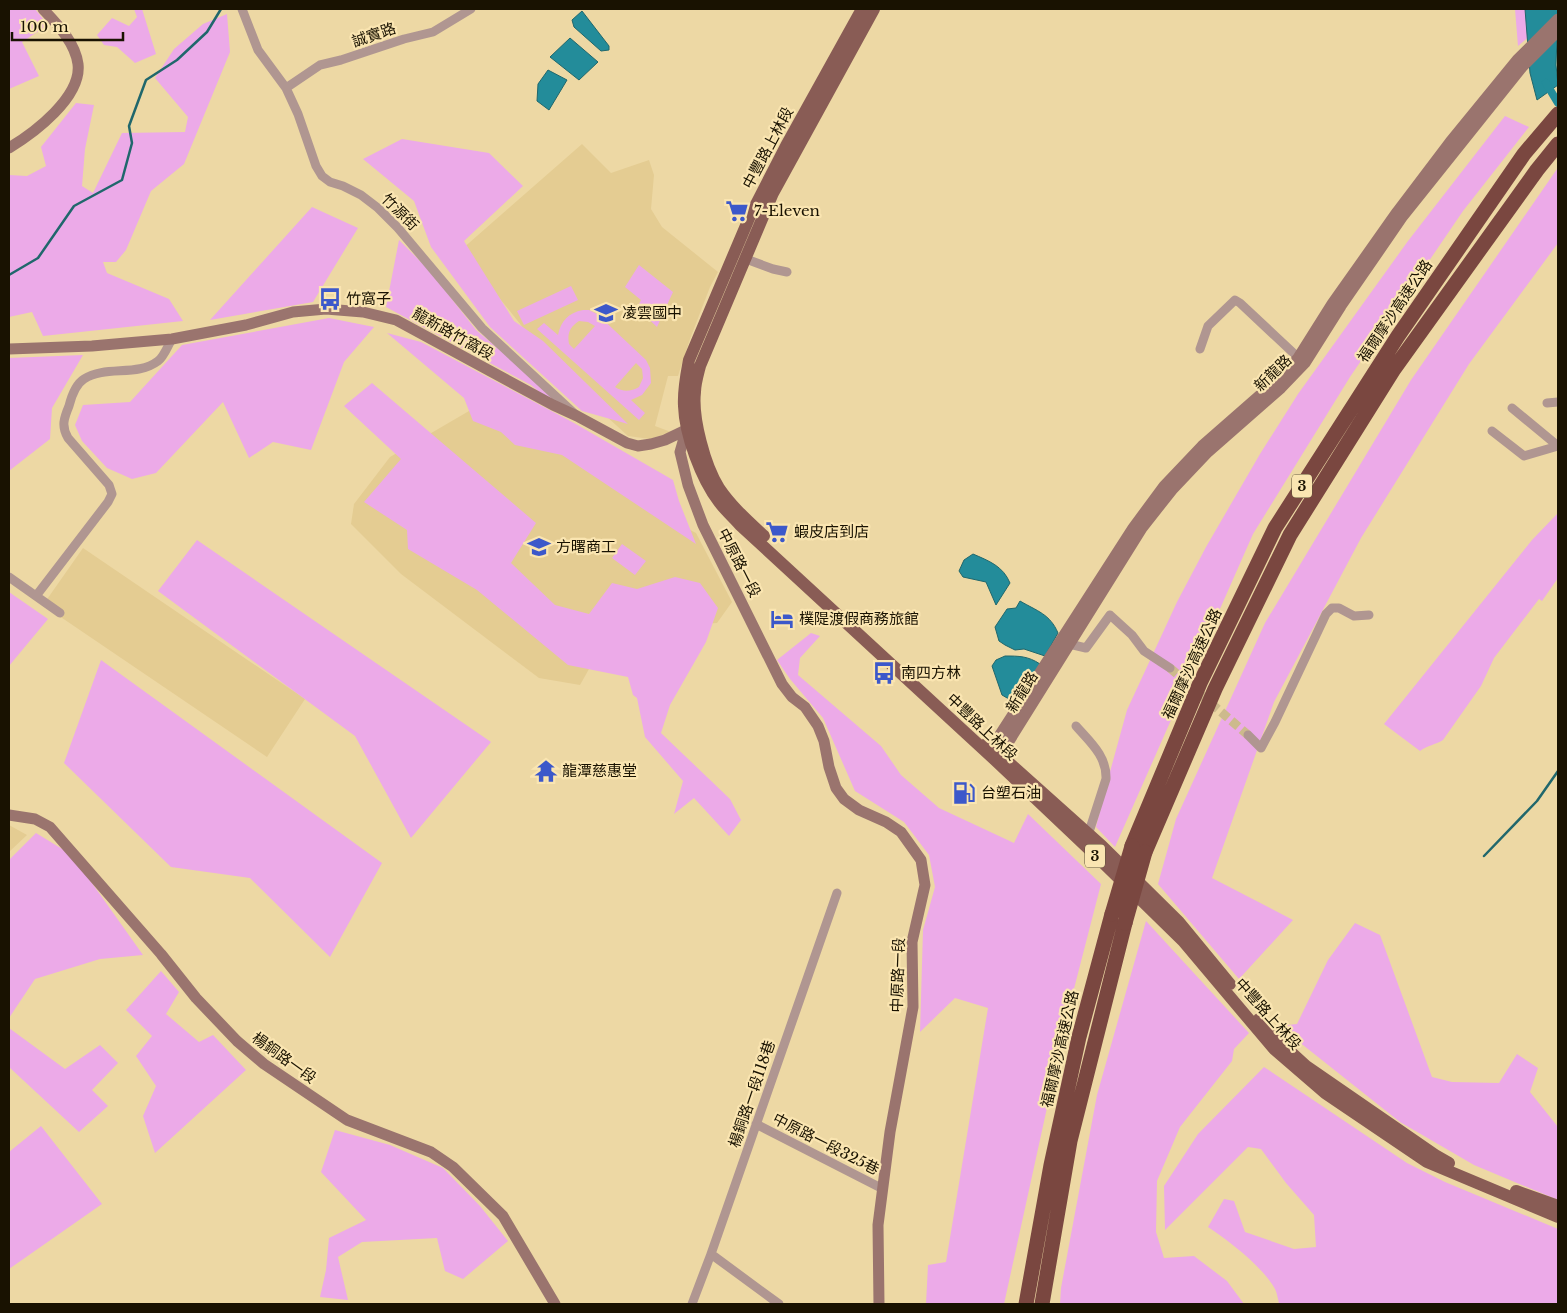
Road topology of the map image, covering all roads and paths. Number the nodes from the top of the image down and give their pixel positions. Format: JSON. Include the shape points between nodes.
{"nodes":[{"id":1,"x":42,"y":9,"type":"edge"},
{"id":2,"x":242,"y":9,"type":"edge"},
{"id":3,"x":472,"y":9,"type":"edge"},
{"id":4,"x":862,"y":9,"type":"edge"},
{"id":5,"x":874,"y":9,"type":"edge"},
{"id":6,"x":1558,"y":19,"type":"edge"},
{"id":7,"x":1558,"y":31,"type":"edge"},
{"id":8,"x":1520,"y":63,"type":"junction"},
{"id":9,"x":286,"y":88,"type":"junction"},
{"id":10,"x":1558,"y":114,"type":"edge"},
{"id":11,"x":1558,"y":144,"type":"edge"},
{"id":12,"x":9,"y":148,"type":"edge"},
{"id":13,"x":746,"y":259,"type":"junction"},
{"id":14,"x":787,"y":272,"type":"dead end"},
{"id":15,"x":172,"y":339,"type":"junction"},
{"id":16,"x":9,"y":349,"type":"edge"},
{"id":17,"x":1200,"y":349,"type":"dead end"},
{"id":18,"x":1301,"y":361,"type":"junction"},
{"id":19,"x":1558,"y":402,"type":"edge"},
{"id":20,"x":1546,"y":403,"type":"dead end"},
{"id":21,"x":1512,"y":408,"type":"dead end"},
{"id":22,"x":577,"y":416,"type":"junction"},
{"id":23,"x":692,"y":427,"type":"junction"},
{"id":24,"x":1492,"y":431,"type":"dead end"},
{"id":25,"x":1558,"y":446,"type":"edge"},
{"id":26,"x":9,"y":577,"type":"edge"},
{"id":27,"x":36,"y":596,"type":"junction"},
{"id":28,"x":60,"y":612,"type":"dead end"},
{"id":29,"x":1369,"y":615,"type":"dead end"},
{"id":30,"x":1069,"y":644,"type":"junction"},
{"id":31,"x":1170,"y":668,"type":"tunnel mouth"},
{"id":32,"x":1076,"y":726,"type":"dead end"},
{"id":33,"x":1248,"y":735,"type":"tunnel mouth"},
{"id":34,"x":995,"y":753,"type":"junction"},
{"id":35,"x":9,"y":815,"type":"edge"},
{"id":36,"x":1088,"y":835,"type":"junction"},
{"id":37,"x":1138,"y":849,"type":"junction"},
{"id":38,"x":837,"y":893,"type":"dead end"},
{"id":39,"x":756,"y":1124,"type":"junction"},
{"id":40,"x":883,"y":1189,"type":"junction"},
{"id":41,"x":1558,"y":1206,"type":"edge"},
{"id":42,"x":1558,"y":1217,"type":"edge"},
{"id":43,"x":711,"y":1254,"type":"junction"},
{"id":44,"x":555,"y":1304,"type":"edge"},
{"id":45,"x":692,"y":1304,"type":"edge"},
{"id":46,"x":779,"y":1304,"type":"edge"},
{"id":47,"x":879,"y":1304,"type":"edge"},
{"id":48,"x":1026,"y":1304,"type":"edge"},
{"id":49,"x":1042,"y":1304,"type":"edge"}],
"edges":[{"from":1,"to":12,"type":"street","via":[[72,47],[78,65],[76,82],[65,101],[26,138]]},
{"from":2,"to":9,"type":"street","name":"竹源街","via":[[258,50]]},
{"from":3,"to":9,"type":"street","name":"誠實路","via":[[433,32],[320,65]]},
{"from":4,"to":23,"type":"main road","name":"中豐路上林段","number":"3","via":[[750,216],[708,315],[684,381],[684,407]]},
{"from":5,"to":13,"type":"main road","name":"中豐路上林段","number":"3","via":[[773,193]]},
{"from":6,"to":8,"type":"street"},
{"from":7,"to":8,"type":"street"},
{"from":8,"to":18,"type":"street","name":"新龍路","via":[[1403,216]]},
{"from":9,"to":22,"type":"street","name":"竹源街","via":[[322,176],[361,195],[378,208],[482,328]]},
{"from":10,"to":37,"type":"highway","name":"福爾摩沙高速公路","number":"3","via":[[1524,154],[1398,336],[1275,528],[1200,683]]},
{"from":11,"to":37,"type":"highway","name":"福爾摩沙高速公路","number":"3","via":[[1394,369],[1290,535]]},
{"from":13,"to":14,"type":"street"},
{"from":13,"to":23,"type":"main road","name":"中豐路上林段","number":"3","via":[[700,366],[694,392]]},
{"from":15,"to":16,"type":"street","name":"龍新路竹窩段"},
{"from":15,"to":22,"type":"street","name":"龍新路竹窩段","via":[[293,312],[326,309],[363,312],[396,320]]},
{"from":15,"to":27,"type":"street","via":[[159,361],[145,368],[101,373],[82,380],[71,397],[63,430],[110,485],[112,494]]},
{"from":17,"to":18,"type":"street","via":[[1208,326],[1235,300]]},
{"from":18,"to":30,"type":"street","name":"新龍路","via":[[1281,388],[1208,452],[1172,490],[1142,528]]},
{"from":18,"to":34,"type":"street","name":"新龍路","via":[[1202,446],[1164,486],[1133,528]]},
{"from":19,"to":20,"type":"street"},
{"from":21,"to":25,"type":"street"},
{"from":22,"to":23,"type":"street","name":"龍新路竹窩段","via":[[638,446],[665,440]]},
{"from":23,"to":34,"type":"main road","name":"中豐路上林段","number":"3","via":[[696,458],[708,485],[724,508]]},
{"from":23,"to":40,"type":"street","name":"中原路一段","via":[[680,452],[703,525],[782,684],[818,726],[836,788],[844,800],[901,832],[921,860],[925,885],[912,942],[914,1007],[890,1132]]},
{"from":24,"to":25,"type":"street","via":[[1524,456]]},
{"from":26,"to":27,"type":"street"},
{"from":27,"to":28,"type":"street"},
{"from":29,"to":33,"type":"street","via":[[1354,616],[1332,608],[1326,614],[1261,748]]},
{"from":30,"to":31,"type":"street","via":[[1086,648],[1110,615],[1144,651]]},
{"from":30,"to":34,"type":"street","name":"新龍路"},
{"from":32,"to":36,"type":"street","via":[[1102,757],[1106,769]]},
{"from":34,"to":36,"type":"main road","name":"中豐路上林段","number":"3"},
{"from":34,"to":42,"type":"main road","name":"中豐路上林段","number":"3","via":[[1183,941],[1274,1049],[1325,1093],[1427,1162]]},
{"from":35,"to":44,"type":"street","name":"楊銅路一段","via":[[35,819],[50,827],[196,998],[236,1041],[264,1064],[348,1120],[431,1152],[453,1167],[503,1216]]},
{"from":36,"to":41,"type":"main road","name":"中豐路上林段","number":"3","via":[[1179,922],[1248,1008],[1306,1066],[1435,1156],[1476,1176]]},
{"from":37,"to":48,"type":"highway","name":"福爾摩沙高速公路","number":"3","bridge":true,"via":[[1112,914],[1079,1037]]},
{"from":37,"to":49,"type":"highway","name":"福爾摩沙高速公路","number":"3","bridge":true,"via":[[1125,923],[1070,1141]]},
{"from":38,"to":39,"type":"street","name":"楊銅路一段118巷"},
{"from":39,"to":40,"type":"street","name":"中原路一段325巷"},
{"from":39,"to":43,"type":"street","name":"楊銅路一段118巷"},
{"from":40,"to":47,"type":"street","name":"中原路一段","via":[[878,1225]]},
{"from":43,"to":45,"type":"street","name":"楊銅路一段118巷"},
{"from":43,"to":46,"type":"street"}]}
